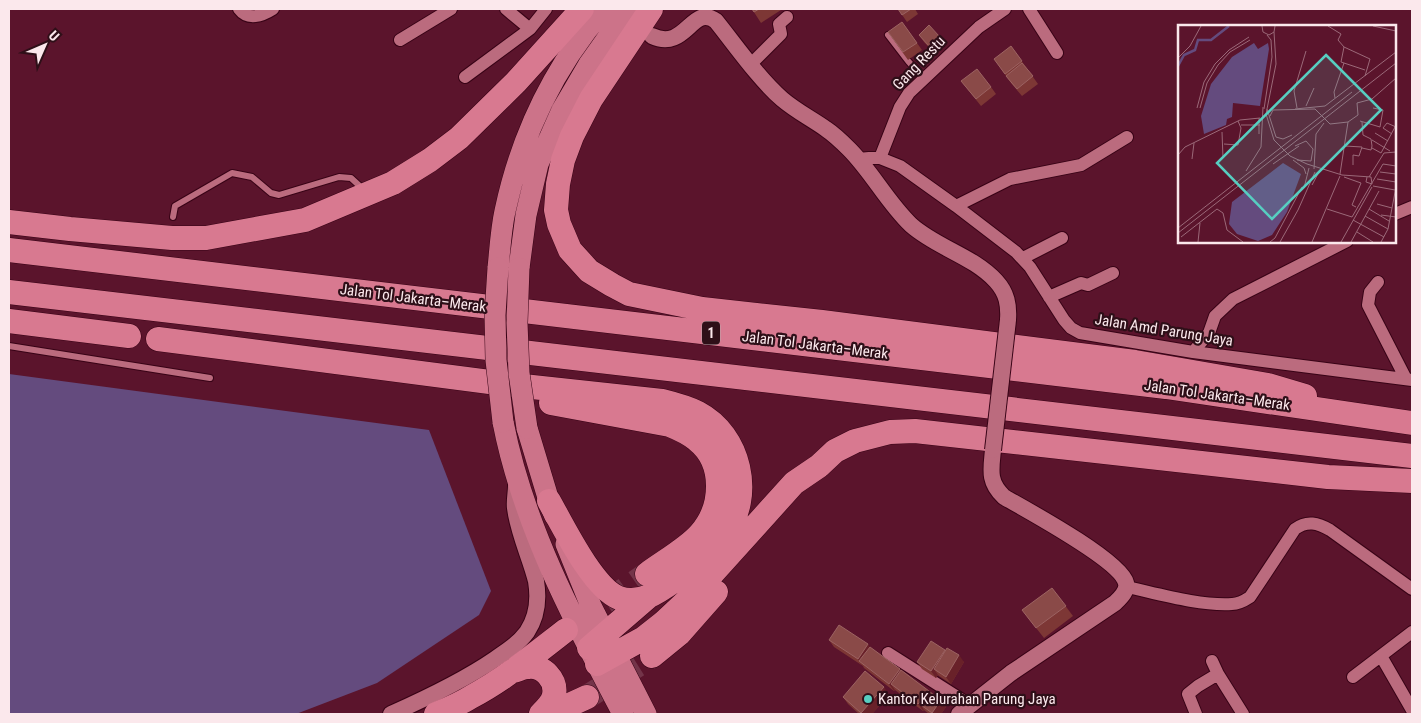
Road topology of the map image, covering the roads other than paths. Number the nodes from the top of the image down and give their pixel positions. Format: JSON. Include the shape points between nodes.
{"nodes":[{"id":1,"x":239,"y":9,"type":"edge"},
{"id":2,"x":272,"y":9,"type":"edge"},
{"id":3,"x":451,"y":9,"type":"edge"},
{"id":4,"x":506,"y":9,"type":"edge"},
{"id":5,"x":546,"y":9,"type":"edge"},
{"id":6,"x":582,"y":9,"type":"edge"},
{"id":7,"x":604,"y":9,"type":"edge"},
{"id":8,"x":628,"y":9,"type":"edge"},
{"id":9,"x":652,"y":9,"type":"edge"},
{"id":10,"x":1005,"y":9,"type":"edge"},
{"id":11,"x":1029,"y":9,"type":"edge"},
{"id":12,"x":787,"y":17,"type":"dead end"},
{"id":13,"x":530,"y":29,"type":"junction"},
{"id":14,"x":888,"y":35,"type":"edge"},
{"id":15,"x":652,"y":36,"type":"dead end"},
{"id":16,"x":400,"y":40,"type":"dead end"},
{"id":17,"x":1057,"y":53,"type":"dead end"},
{"id":18,"x":751,"y":64,"type":"junction"},
{"id":19,"x":465,"y":77,"type":"dead end"},
{"id":20,"x":924,"y":79,"type":"junction"},
{"id":21,"x":1127,"y":137,"type":"dead end"},
{"id":22,"x":880,"y":158,"type":"junction"},
{"id":23,"x":859,"y":159,"type":"junction"},
{"id":24,"x":368,"y":194,"type":"junction"},
{"id":25,"x":956,"y":206,"type":"junction"},
{"id":26,"x":1412,"y":207,"type":"edge"},
{"id":27,"x":1396,"y":214,"type":"edge"},
{"id":28,"x":172,"y":217,"type":"dead end"},
{"id":29,"x":9,"y":222,"type":"edge"},
{"id":30,"x":1062,"y":238,"type":"dead end"},
{"id":31,"x":1345,"y":242,"type":"edge"},
{"id":32,"x":9,"y":250,"type":"edge"},
{"id":33,"x":1023,"y":258,"type":"junction"},
{"id":34,"x":1114,"y":273,"type":"dead end"},
{"id":35,"x":1378,"y":282,"type":"dead end"},
{"id":36,"x":9,"y":292,"type":"edge"},
{"id":37,"x":1049,"y":297,"type":"junction"},
{"id":38,"x":9,"y":321,"type":"edge"},
{"id":39,"x":822,"y":322,"type":"junction"},
{"id":40,"x":130,"y":336,"type":"dead end"},
{"id":41,"x":158,"y":339,"type":"dead end"},
{"id":42,"x":9,"y":346,"type":"edge"},
{"id":43,"x":1193,"y":352,"type":"junction"},
{"id":44,"x":360,"y":365,"type":"junction"},
{"id":45,"x":1044,"y":372,"type":"junction"},
{"id":46,"x":210,"y":378,"type":"dead end"},
{"id":47,"x":1409,"y":380,"type":"edge"},
{"id":48,"x":1376,"y":419,"type":"junction"},
{"id":49,"x":1412,"y":423,"type":"edge"},
{"id":50,"x":1412,"y":456,"type":"edge"},
{"id":51,"x":819,"y":466,"type":"junction"},
{"id":52,"x":516,"y":478,"type":"junction"},
{"id":53,"x":1412,"y":481,"type":"edge"},
{"id":54,"x":549,"y":501,"type":"junction"},
{"id":55,"x":647,"y":574,"type":"tunnel mouth"},
{"id":56,"x":1127,"y":587,"type":"junction"},
{"id":57,"x":1412,"y":588,"type":"edge"},
{"id":58,"x":648,"y":597,"type":"junction"},
{"id":59,"x":566,"y":630,"type":"tunnel mouth"},
{"id":60,"x":1412,"y":632,"type":"edge"},
{"id":61,"x":601,"y":650,"type":"junction"},
{"id":62,"x":888,"y":653,"type":"dead end"},
{"id":63,"x":652,"y":656,"type":"tunnel mouth"},
{"id":64,"x":1381,"y":656,"type":"junction"},
{"id":65,"x":1212,"y":661,"type":"dead end"},
{"id":66,"x":513,"y":671,"type":"junction"},
{"id":67,"x":1218,"y":674,"type":"junction"},
{"id":68,"x":1353,"y":677,"type":"dead end"},
{"id":69,"x":587,"y":697,"type":"tunnel mouth"},
{"id":70,"x":964,"y":710,"type":"edge"},
{"id":71,"x":1412,"y":710,"type":"edge"},
{"id":72,"x":392,"y":714,"type":"edge"},
{"id":73,"x":436,"y":714,"type":"edge"},
{"id":74,"x":541,"y":714,"type":"edge"},
{"id":75,"x":550,"y":714,"type":"edge"},
{"id":76,"x":623,"y":714,"type":"edge"},
{"id":77,"x":646,"y":714,"type":"edge"},
{"id":78,"x":1196,"y":714,"type":"edge"},
{"id":79,"x":1243,"y":714,"type":"edge"}],
"edges":[{"from":1,"to":2,"type":"street","via":[[243,14],[252,16]]},
{"from":3,"to":16,"type":"street"},
{"from":4,"to":13,"type":"street"},
{"from":5,"to":13,"type":"street"},
{"from":6,"to":24,"type":"highway","via":[[516,82],[459,138],[393,183]]},
{"from":7,"to":52,"type":"main road","bridge":true,"via":[[576,44],[546,93],[516,166],[505,212],[495,315],[496,360],[503,422]]},
{"from":8,"to":54,"type":"main road","bridge":true,"via":[[589,64],[562,110],[538,164],[526,215],[519,268],[519,373],[527,428]]},
{"from":9,"to":39,"type":"highway","via":[[591,99],[572,136],[558,184],[556,210],[570,250],[589,271],[629,294],[702,309]]},
{"from":10,"to":20,"type":"street","name":"Gang Restu","via":[[979,27]]},
{"from":11,"to":17,"type":"street"},
{"from":12,"to":18,"type":"street","via":[[779,24],[781,34]]},
{"from":13,"to":19,"type":"street"},
{"from":14,"to":20,"type":"lane"},
{"from":15,"to":18,"type":"street","via":[[671,39],[698,19],[708,17],[716,21]]},
{"from":18,"to":23,"type":"street","via":[[782,99],[832,133]]},
{"from":20,"to":22,"type":"street","name":"Gang Restu","via":[[904,100]]},
{"from":21,"to":25,"type":"street","via":[[1080,165],[1010,179]]},
{"from":22,"to":23,"type":"street","name":"Jalan Amd Parung Jaya"},
{"from":22,"to":25,"type":"street","name":"Jalan Amd Parung Jaya","via":[[900,166]]},
{"from":23,"to":56,"type":"street","bridge":true,"via":[[883,193],[912,225],[931,240],[987,272],[1006,294],[1008,320],[991,473],[998,492],[1092,550],[1122,575]]},
{"from":24,"to":28,"type":"lane","via":[[351,178],[339,177],[279,195],[271,193],[252,177],[232,173],[175,206]]},
{"from":24,"to":29,"type":"highway","via":[[305,220],[206,238],[172,238]]},
{"from":25,"to":33,"type":"street","name":"Jalan Amd Parung Jaya"},
{"from":26,"to":27,"type":"street"},
{"from":30,"to":33,"type":"street"},
{"from":31,"to":43,"type":"street","via":[[1233,299],[1215,316],[1209,333]]},
{"from":32,"to":45,"type":"highway","name":"Jalan Tol Jakarta–Merak","number":"1"},
{"from":33,"to":37,"type":"street","name":"Jalan Amd Parung Jaya"},
{"from":34,"to":37,"type":"street"},
{"from":35,"to":47,"type":"street","via":[[1370,292],[1368,305]]},
{"from":36,"to":50,"type":"highway"},
{"from":37,"to":43,"type":"street","name":"Jalan Amd Parung Jaya","via":[[1064,320],[1080,333]]},
{"from":38,"to":40,"type":"highway"},
{"from":39,"to":45,"type":"highway"},
{"from":39,"to":48,"type":"highway","via":[[1135,362],[1268,385]]},
{"from":41,"to":44,"type":"highway"},
{"from":42,"to":46,"type":"lane"},
{"from":43,"to":47,"type":"street","name":"Jalan Amd Parung Jaya"},
{"from":44,"to":55,"type":"highway","via":[[670,425],[698,440],[714,462],[718,478],[716,506],[700,535]]},
{"from":44,"to":58,"type":"highway","via":[[662,401],[699,414],[712,424],[734,453],[741,488],[739,504],[726,533],[714,547],[682,575]]},
{"from":45,"to":48,"type":"highway","name":"Jalan Tol Jakarta–Merak","number":"1"},
{"from":48,"to":49,"type":"highway","name":"Jalan Tol Jakarta–Merak","number":"1"},
{"from":51,"to":53,"type":"highway","via":[[835,451],[855,441],[890,432],[914,431],[1328,477]]},
{"from":51,"to":61,"type":"highway","via":[[794,483],[668,619],[644,638]]},
{"from":51,"to":63,"type":"highway","via":[[806,494],[679,634]]},
{"from":52,"to":61,"type":"main road","via":[[535,532]]},
{"from":52,"to":72,"type":"street","via":[[515,508],[538,596],[537,610],[527,631],[518,642],[486,666]]},
{"from":54,"to":58,"type":"highway","via":[[586,565],[604,588],[627,600]]},
{"from":54,"to":61,"type":"main road","via":[[584,592]]},
{"from":56,"to":57,"type":"street","via":[[1193,601],[1238,604],[1250,597],[1295,529],[1307,523],[1330,530]]},
{"from":56,"to":70,"type":"street","via":[[1115,603],[1011,673]]},
{"from":58,"to":61,"type":"highway"},
{"from":59,"to":66,"type":"highway"},
{"from":60,"to":64,"type":"street"},
{"from":61,"to":76,"type":"main road"},
{"from":61,"to":77,"type":"main road"},
{"from":62,"to":70,"type":"street"},
{"from":64,"to":68,"type":"street"},
{"from":64,"to":71,"type":"street"},
{"from":65,"to":67,"type":"street"},
{"from":66,"to":73,"type":"highway"},
{"from":66,"to":74,"type":"highway","via":[[529,666],[541,669],[552,680],[554,694]]},
{"from":67,"to":78,"type":"street","via":[[1188,694]]},
{"from":67,"to":79,"type":"street"},
{"from":69,"to":75,"type":"highway"}]}
